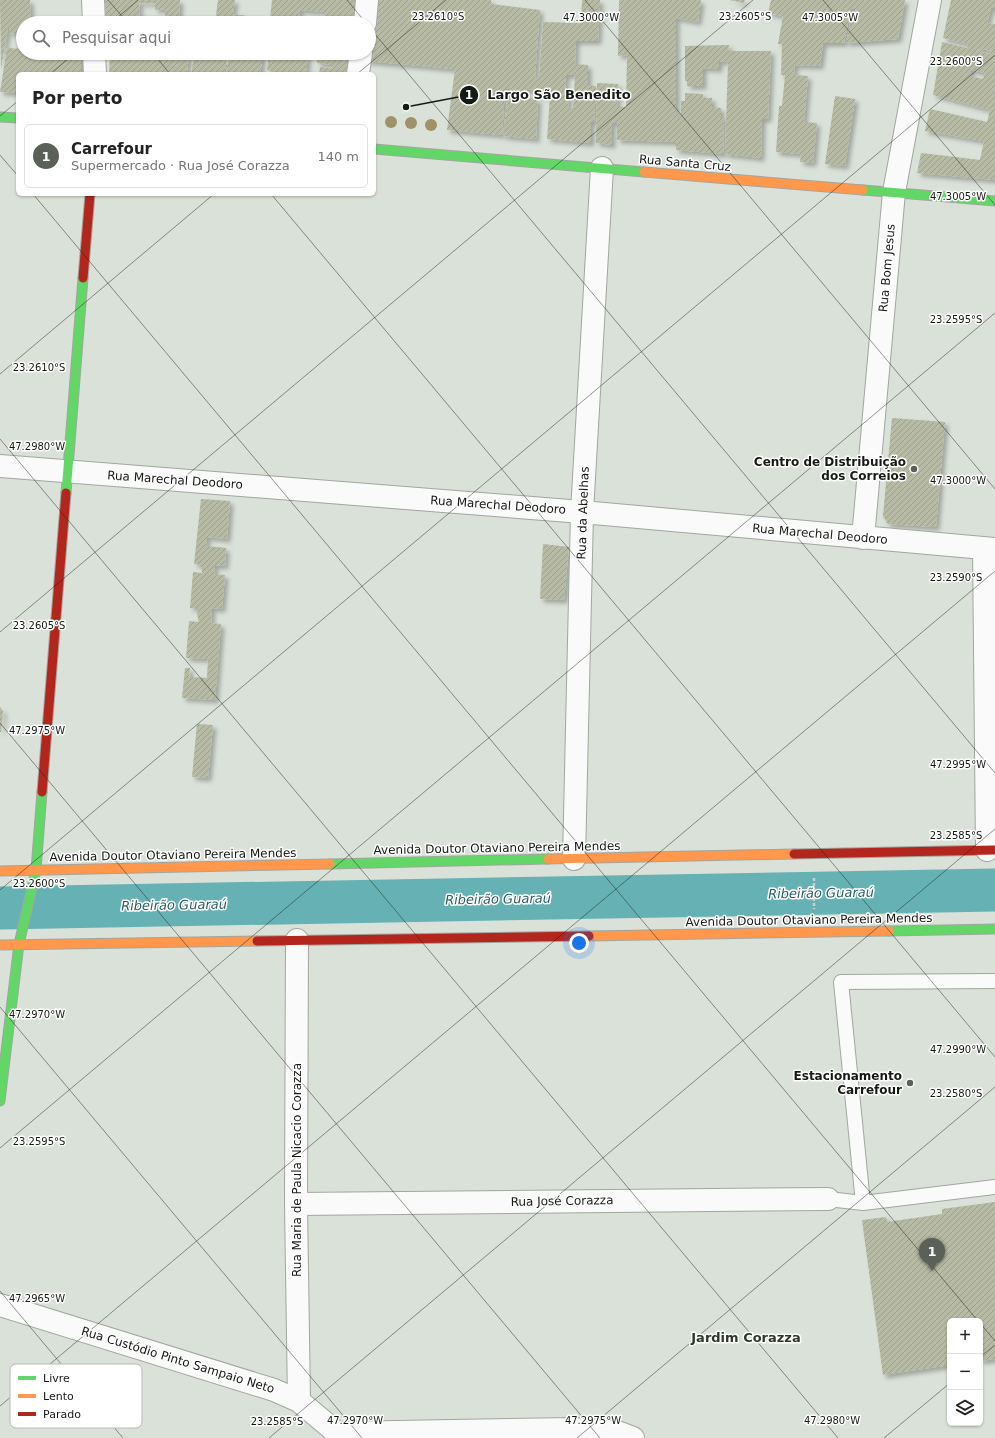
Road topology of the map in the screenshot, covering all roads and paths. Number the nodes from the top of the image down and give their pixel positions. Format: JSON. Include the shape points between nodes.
{"nodes":[{"id":1,"x":93,"y":0,"type":"edge"},
{"id":2,"x":367,"y":0,"type":"edge"},
{"id":3,"x":930,"y":0,"type":"edge"},
{"id":4,"x":94,"y":16,"type":"edge"},
{"id":5,"x":365,"y":16,"type":"edge"},
{"id":6,"x":94,"y":60,"type":"edge"},
{"id":7,"x":360,"y":60,"type":"edge"},
{"id":8,"x":95,"y":72,"type":"edge"},
{"id":9,"x":358,"y":72,"type":"edge"},
{"id":10,"x":0,"y":117,"type":"edge"},
{"id":11,"x":16,"y":118,"type":"edge"},
{"id":12,"x":376,"y":149,"type":"edge"},
{"id":13,"x":602,"y":168,"type":"junction"},
{"id":14,"x":894,"y":192,"type":"junction"},
{"id":15,"x":90,"y":196,"type":"edge"},
{"id":16,"x":995,"y":201,"type":"edge"},
{"id":17,"x":0,"y":466,"type":"edge"},
{"id":18,"x":67,"y":472,"type":"junction"},
{"id":19,"x":582,"y":512,"type":"junction"},
{"id":20,"x":863,"y":538,"type":"junction"},
{"id":21,"x":990,"y":549,"type":"edge"},
{"id":22,"x":991,"y":850,"type":"edge"},
{"id":23,"x":574,"y":858,"type":"junction"},
{"id":24,"x":36,"y":870,"type":"junction"},
{"id":25,"x":0,"y":871,"type":"edge"},
{"id":26,"x":814,"y":878,"type":"dead end"},
{"id":27,"x":814,"y":909,"type":"dead end"},
{"id":28,"x":995,"y":930,"type":"edge"},
{"id":29,"x":297,"y":940,"type":"junction"},
{"id":30,"x":19,"y":944,"type":"junction"},
{"id":31,"x":0,"y":945,"type":"edge"},
{"id":32,"x":995,"y":982,"type":"edge"},
{"id":33,"x":0,"y":1101,"type":"edge"},
{"id":34,"x":995,"y":1187,"type":"edge"},
{"id":35,"x":828,"y":1199,"type":"joint"},
{"id":36,"x":863,"y":1203,"type":"junction"},
{"id":37,"x":296,"y":1204,"type":"junction"},
{"id":38,"x":0,"y":1305,"type":"edge"},
{"id":39,"x":299,"y":1401,"type":"junction"},
{"id":40,"x":341,"y":1436,"type":"edge"},
{"id":41,"x":633,"y":1438,"type":"edge"}],
"edges":[{"from":1,"to":4,"type":"street"},
{"from":2,"to":5,"type":"street"},
{"from":3,"to":14,"type":"street","name":"Rua Bom Jesus"},
{"from":6,"to":8,"type":"street"},
{"from":7,"to":9,"type":"street"},
{"from":10,"to":11,"type":"main road"},
{"from":12,"to":13,"type":"main road","name":"Rua Santa Cruz"},
{"from":13,"to":14,"type":"main road","name":"Rua Santa Cruz"},
{"from":13,"to":19,"type":"street","name":"Rua da Abelhas"},
{"from":14,"to":16,"type":"main road","name":"Rua Santa Cruz"},
{"from":14,"to":20,"type":"street","name":"Rua Bom Jesus"},
{"from":15,"to":18,"type":"main road"},
{"from":17,"to":18,"type":"street","name":"Rua Marechal Deodoro"},
{"from":18,"to":19,"type":"street","name":"Rua Marechal Deodoro"},
{"from":18,"to":24,"type":"main road"},
{"from":19,"to":20,"type":"street","name":"Rua Marechal Deodoro"},
{"from":19,"to":23,"type":"street","name":"Rua da Abelhas"},
{"from":20,"to":21,"type":"street","name":"Rua Marechal Deodoro"},
{"from":21,"to":22,"type":"street"},
{"from":22,"to":23,"type":"main road","name":"Avenida Doutor Otaviano Pereira Mendes"},
{"from":23,"to":24,"type":"main road","name":"Avenida Doutor Otaviano Pereira Mendes"},
{"from":24,"to":25,"type":"main road","name":"Avenida Doutor Otaviano Pereira Mendes"},
{"from":24,"to":30,"type":"main road"},
{"from":26,"to":27,"type":"path"},
{"from":28,"to":29,"type":"main road","name":"Avenida Doutor Otaviano Pereira Mendes"},
{"from":29,"to":30,"type":"main road","name":"Avenida Doutor Otaviano Pereira Mendes"},
{"from":29,"to":37,"type":"street","name":"Rua Maria de Paula Nicacio Corazza"},
{"from":30,"to":31,"type":"main road","name":"Avenida Doutor Otaviano Pereira Mendes"},
{"from":30,"to":33,"type":"main road"},
{"from":32,"to":36,"type":"lane","via":[[841,982]]},
{"from":34,"to":36,"type":"lane"},
{"from":35,"to":36,"type":"lane"},
{"from":35,"to":37,"type":"street","name":"Rua José Corazza"},
{"from":37,"to":39,"type":"street","name":"Rua Maria de Paula Nicacio Corazza"},
{"from":38,"to":39,"type":"street","name":"Rua Custódio Pinto Sampaio Neto","via":[[274,1390]]},
{"from":39,"to":40,"type":"street","name":"Rua Custódio Pinto Sampaio Neto"},
{"from":40,"to":41,"type":"street","via":[[574,1429],[620,1433]]}]}
